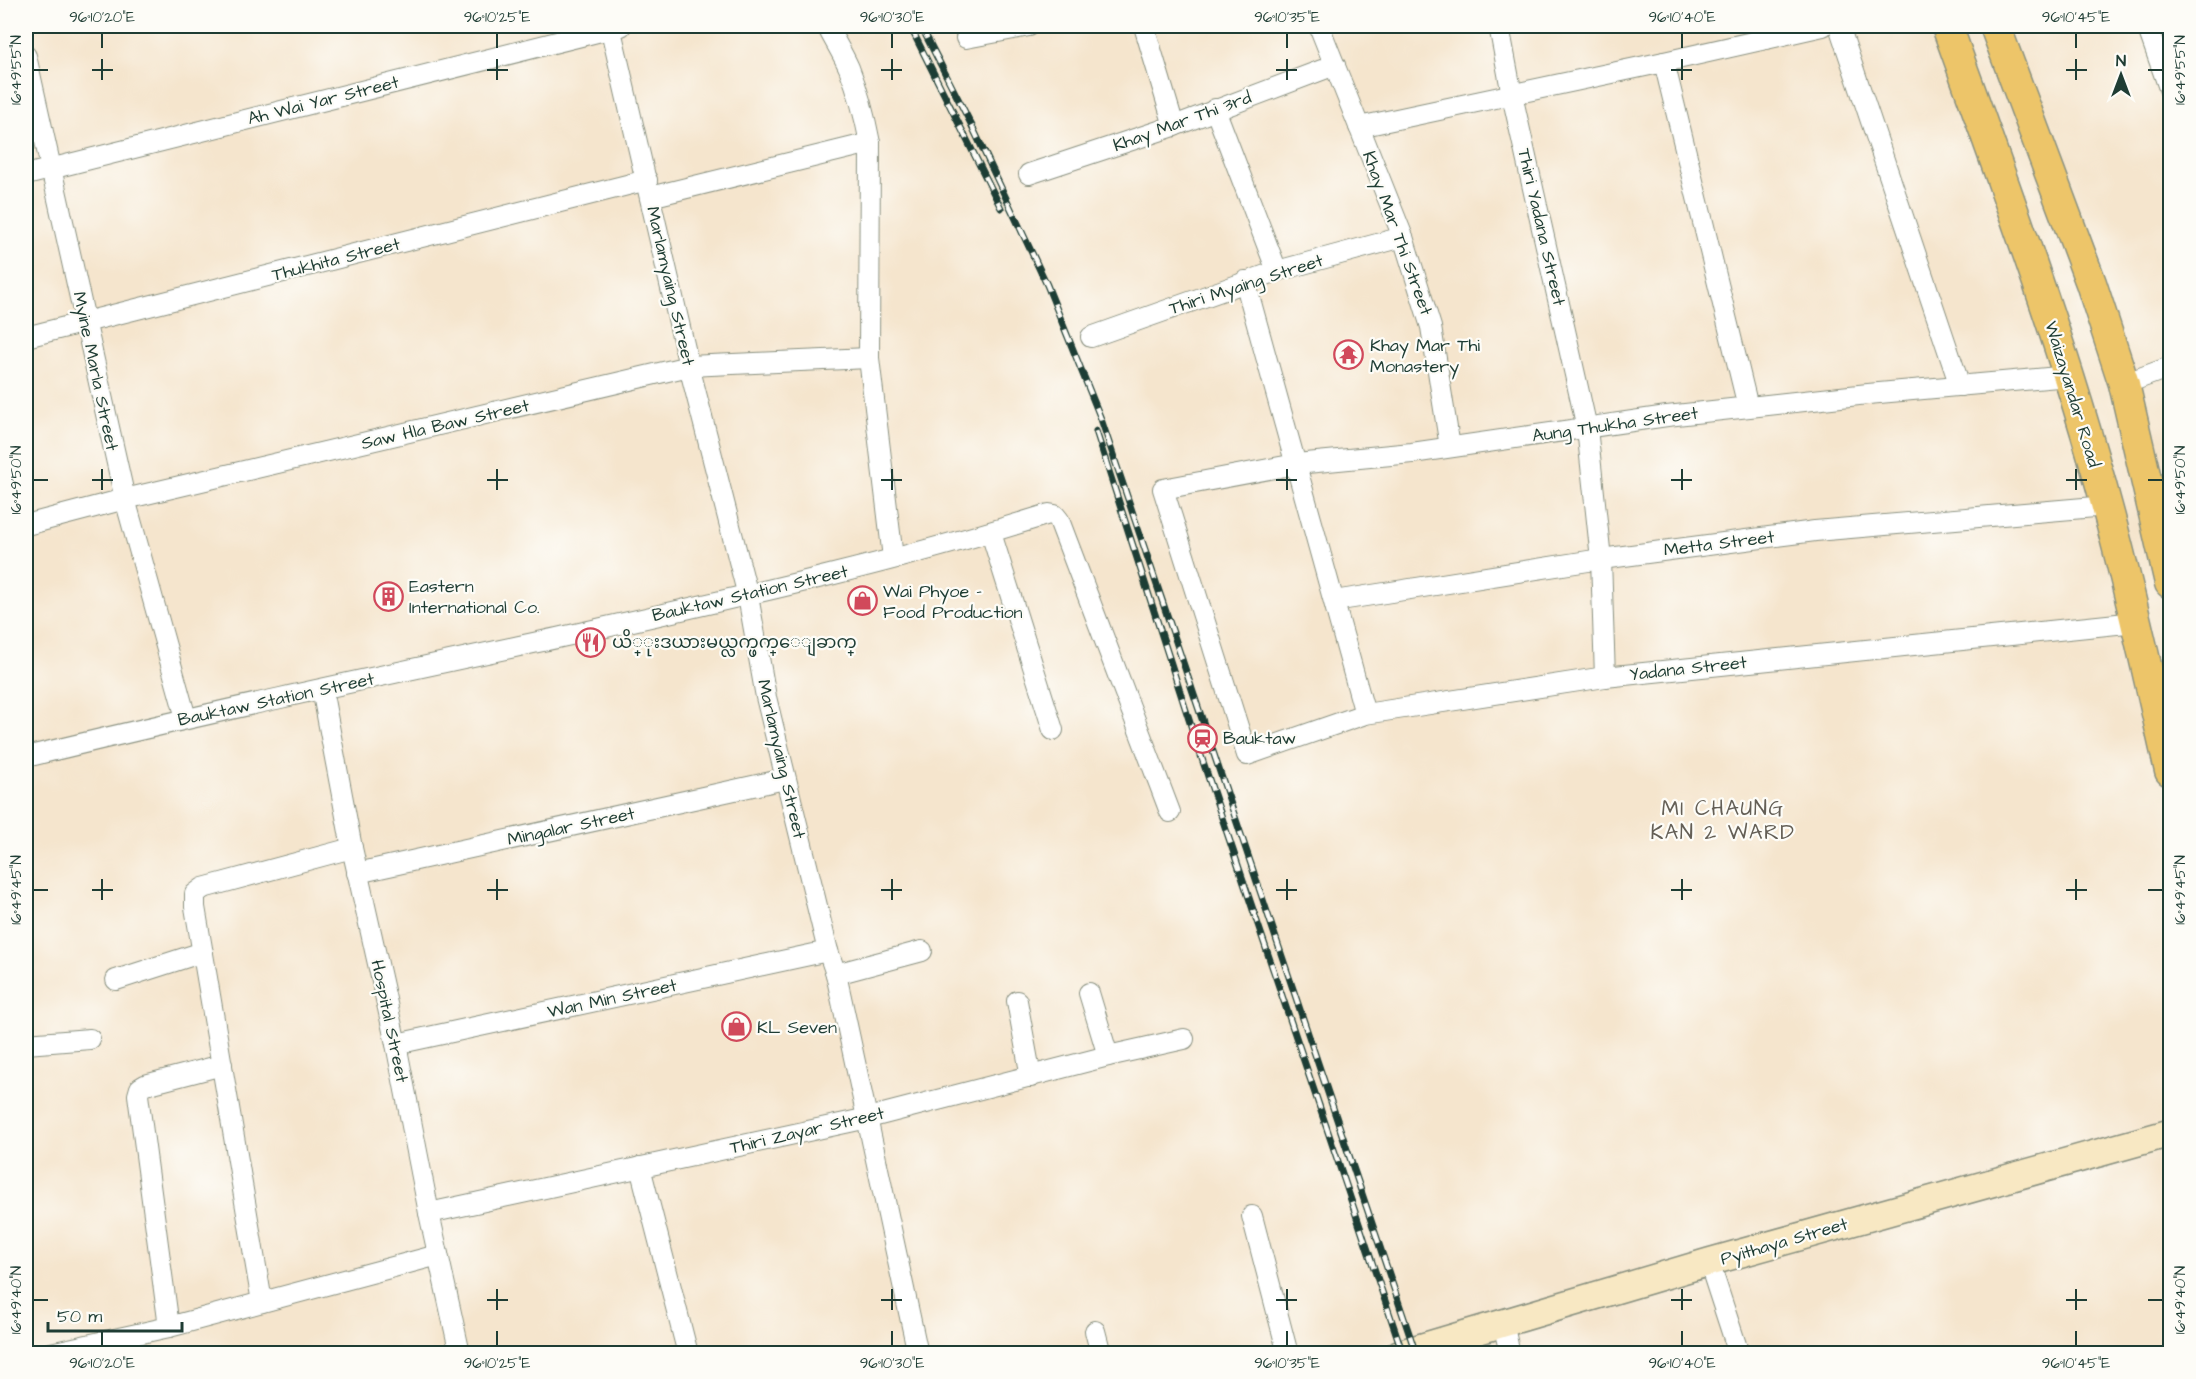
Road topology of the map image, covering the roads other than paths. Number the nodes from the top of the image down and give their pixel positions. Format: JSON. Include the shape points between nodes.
{"nodes":[{"id":1,"x":613,"y":26,"type":"edge"},
{"id":2,"x":827,"y":26,"type":"edge"},
{"id":3,"x":1029,"y":26,"type":"edge"},
{"id":4,"x":1144,"y":26,"type":"edge"},
{"id":5,"x":1319,"y":26,"type":"edge"},
{"id":6,"x":1499,"y":26,"type":"edge"},
{"id":7,"x":1823,"y":26,"type":"edge"},
{"id":8,"x":1839,"y":26,"type":"edge"},
{"id":9,"x":1947,"y":26,"type":"edge"},
{"id":10,"x":1995,"y":26,"type":"edge"},
{"id":11,"x":2147,"y":26,"type":"edge"},
{"id":12,"x":966,"y":38,"type":"dead end"},
{"id":13,"x":26,"y":56,"type":"edge"},
{"id":14,"x":1664,"y":62,"type":"junction"},
{"id":15,"x":1335,"y":65,"type":"junction"},
{"id":16,"x":2170,"y":91,"type":"edge"},
{"id":17,"x":1512,"y":95,"type":"junction"},
{"id":18,"x":1215,"y":109,"type":"junction"},
{"id":19,"x":1174,"y":126,"type":"junction"},
{"id":20,"x":1359,"y":127,"type":"junction"},
{"id":21,"x":870,"y":143,"type":"junction"},
{"id":22,"x":51,"y":169,"type":"junction"},
{"id":23,"x":1029,"y":174,"type":"dead end"},
{"id":24,"x":26,"y":175,"type":"edge"},
{"id":25,"x":649,"y":189,"type":"junction"},
{"id":26,"x":1403,"y":237,"type":"junction"},
{"id":27,"x":1277,"y":271,"type":"junction"},
{"id":28,"x":1245,"y":281,"type":"junction"},
{"id":29,"x":2091,"y":283,"type":"junction"},
{"id":30,"x":2044,"y":299,"type":"junction"},
{"id":31,"x":86,"y":322,"type":"junction"},
{"id":32,"x":26,"y":337,"type":"edge"},
{"id":33,"x":1091,"y":337,"type":"dead end"},
{"id":34,"x":869,"y":358,"type":"junction"},
{"id":35,"x":689,"y":366,"type":"junction"},
{"id":36,"x":2170,"y":367,"type":"edge"},
{"id":37,"x":2068,"y":376,"type":"junction"},
{"id":38,"x":2124,"y":384,"type":"junction"},
{"id":39,"x":1960,"y":386,"type":"junction"},
{"id":40,"x":1748,"y":407,"type":"junction"},
{"id":41,"x":1587,"y":428,"type":"junction"},
{"id":42,"x":1450,"y":447,"type":"junction"},
{"id":43,"x":1296,"y":464,"type":"junction"},
{"id":44,"x":125,"y":499,"type":"junction"},
{"id":45,"x":2107,"y":506,"type":"junction"},
{"id":46,"x":26,"y":525,"type":"edge"},
{"id":47,"x":991,"y":532,"type":"junction"},
{"id":48,"x":893,"y":558,"type":"junction"},
{"id":49,"x":1601,"y":559,"type":"junction"},
{"id":50,"x":2170,"y":583,"type":"edge"},
{"id":51,"x":748,"y":596,"type":"junction"},
{"id":52,"x":1334,"y":601,"type":"junction"},
{"id":53,"x":2136,"y":622,"type":"junction"},
{"id":54,"x":1605,"y":677,"type":"junction"},
{"id":55,"x":322,"y":689,"type":"junction"},
{"id":56,"x":1365,"y":714,"type":"junction"},
{"id":57,"x":186,"y":718,"type":"junction"},
{"id":58,"x":1053,"y":730,"type":"dead end"},
{"id":59,"x":1247,"y":755,"type":"joint"},
{"id":60,"x":26,"y":757,"type":"edge"},
{"id":61,"x":2170,"y":771,"type":"edge"},
{"id":62,"x":785,"y":779,"type":"junction"},
{"id":63,"x":1170,"y":812,"type":"dead end"},
{"id":64,"x":352,"y":848,"type":"junction"},
{"id":65,"x":357,"y":873,"type":"junction"},
{"id":66,"x":828,"y":951,"type":"junction"},
{"id":67,"x":922,"y":951,"type":"dead end"},
{"id":68,"x":203,"y":952,"type":"junction"},
{"id":69,"x":836,"y":974,"type":"junction"},
{"id":70,"x":116,"y":980,"type":"dead end"},
{"id":71,"x":1089,"y":993,"type":"dead end"},
{"id":72,"x":1017,"y":1001,"type":"dead end"},
{"id":73,"x":1184,"y":1038,"type":"dead end"},
{"id":74,"x":90,"y":1039,"type":"dead end"},
{"id":75,"x":26,"y":1044,"type":"edge"},
{"id":76,"x":396,"y":1044,"type":"junction"},
{"id":77,"x":1108,"y":1056,"type":"junction"},
{"id":78,"x":222,"y":1065,"type":"junction"},
{"id":79,"x":1031,"y":1077,"type":"junction"},
{"id":80,"x":868,"y":1118,"type":"junction"},
{"id":81,"x":2170,"y":1133,"type":"edge"},
{"id":82,"x":640,"y":1167,"type":"junction"},
{"id":83,"x":429,"y":1213,"type":"junction"},
{"id":84,"x":1251,"y":1216,"type":"dead end"},
{"id":85,"x":438,"y":1256,"type":"junction"},
{"id":86,"x":1709,"y":1262,"type":"junction"},
{"id":87,"x":262,"y":1302,"type":"junction"},
{"id":88,"x":1503,"y":1323,"type":"junction"},
{"id":89,"x":169,"y":1327,"type":"junction"},
{"id":90,"x":1095,"y":1331,"type":"dead end"},
{"id":91,"x":75,"y":1350,"type":"edge"},
{"id":92,"x":46,"y":1353,"type":"edge"},
{"id":93,"x":460,"y":1353,"type":"edge"},
{"id":94,"x":688,"y":1353,"type":"edge"},
{"id":95,"x":918,"y":1353,"type":"edge"},
{"id":96,"x":1101,"y":1353,"type":"edge"},
{"id":97,"x":1288,"y":1353,"type":"edge"},
{"id":98,"x":1399,"y":1353,"type":"edge"},
{"id":99,"x":1510,"y":1353,"type":"edge"},
{"id":100,"x":1739,"y":1353,"type":"edge"}],
"edges":[{"from":1,"to":22,"type":"street","name":"Ah Wai Yar Street"},
{"from":1,"to":25,"type":"street","name":"Marlamyaing Street"},
{"from":2,"to":21,"type":"street","via":[[856,86]]},
{"from":3,"to":12,"type":"street"},
{"from":4,"to":19,"type":"street"},
{"from":5,"to":15,"type":"street","name":"Khay Mar Thi Street"},
{"from":6,"to":17,"type":"street","name":"Thiri Yadana Street"},
{"from":7,"to":14,"type":"street"},
{"from":8,"to":39,"type":"street"},
{"from":9,"to":30,"type":"main road","name":"Waizayandar Road"},
{"from":10,"to":29,"type":"main road"},
{"from":11,"to":16,"type":"street"},
{"from":13,"to":22,"type":"street","name":"Myine Marla Street"},
{"from":14,"to":17,"type":"street"},
{"from":14,"to":40,"type":"street"},
{"from":15,"to":18,"type":"street","name":"Khay Mar Thi 3rd"},
{"from":15,"to":20,"type":"street","name":"Khay Mar Thi Street"},
{"from":17,"to":20,"type":"street"},
{"from":17,"to":41,"type":"street","name":"Thiri Yadana Street"},
{"from":18,"to":19,"type":"street","name":"Khay Mar Thi 3rd"},
{"from":18,"to":27,"type":"street"},
{"from":19,"to":23,"type":"street","name":"Khay Mar Thi 3rd"},
{"from":20,"to":26,"type":"street","name":"Khay Mar Thi Street"},
{"from":21,"to":25,"type":"street","name":"Thukhita Street"},
{"from":21,"to":34,"type":"street"},
{"from":22,"to":24,"type":"street","name":"Ah Wai Yar Street"},
{"from":22,"to":31,"type":"street","name":"Myine Marla Street"},
{"from":25,"to":31,"type":"street","name":"Thukhita Street"},
{"from":25,"to":35,"type":"street","name":"Marlamyaing Street"},
{"from":26,"to":27,"type":"street","name":"Thiri Myaing Street"},
{"from":26,"to":42,"type":"street","name":"Khay Mar Thi Street","via":[[1431,327]]},
{"from":27,"to":28,"type":"street","name":"Thiri Myaing Street"},
{"from":28,"to":33,"type":"street","name":"Thiri Myaing Street"},
{"from":28,"to":43,"type":"street"},
{"from":29,"to":30,"type":"main road"},
{"from":29,"to":38,"type":"main road"},
{"from":30,"to":37,"type":"main road","name":"Waizayandar Road"},
{"from":31,"to":32,"type":"street","name":"Thukhita Street"},
{"from":31,"to":44,"type":"street","name":"Myine Marla Street"},
{"from":34,"to":35,"type":"street","name":"Saw Hla Baw Street"},
{"from":34,"to":48,"type":"street"},
{"from":35,"to":44,"type":"street","name":"Saw Hla Baw Street"},
{"from":35,"to":51,"type":"street","name":"Marlamyaing Street"},
{"from":36,"to":38,"type":"street"},
{"from":37,"to":39,"type":"street","name":"Aung Thukha Street"},
{"from":37,"to":45,"type":"main road","name":"Waizayandar Road"},
{"from":38,"to":50,"type":"main road"},
{"from":39,"to":40,"type":"street","name":"Aung Thukha Street"},
{"from":40,"to":41,"type":"street","name":"Aung Thukha Street"},
{"from":41,"to":42,"type":"street","name":"Aung Thukha Street"},
{"from":41,"to":49,"type":"street","name":"Thiri Yadana Street"},
{"from":42,"to":43,"type":"street","name":"Aung Thukha Street"},
{"from":43,"to":52,"type":"street"},
{"from":43,"to":59,"type":"street","name":"Aung Thukha Street","via":[[1163,489]]},
{"from":44,"to":46,"type":"street","name":"Saw Hla Baw Street"},
{"from":44,"to":57,"type":"street","name":"Myine Marla Street"},
{"from":45,"to":49,"type":"street","name":"Metta Street","via":[[1815,531]]},
{"from":45,"to":53,"type":"main road","name":"Waizayandar Road"},
{"from":47,"to":48,"type":"street","name":"Bauktaw Station Street"},
{"from":47,"to":58,"type":"street"},
{"from":47,"to":63,"type":"street","name":"Bauktaw Station Street","via":[[1049,514],[1059,520]]},
{"from":48,"to":51,"type":"street","name":"Bauktaw Station Street"},
{"from":49,"to":52,"type":"street","name":"Metta Street"},
{"from":49,"to":54,"type":"street","name":"Thiri Yadana Street"},
{"from":51,"to":55,"type":"street","name":"Bauktaw Station Street"},
{"from":51,"to":62,"type":"street","name":"Marlamyaing Street"},
{"from":52,"to":56,"type":"street"},
{"from":53,"to":54,"type":"street","name":"Yadana Street"},
{"from":53,"to":61,"type":"main road","name":"Waizayandar Road"},
{"from":54,"to":56,"type":"street","name":"Yadana Street"},
{"from":55,"to":57,"type":"street","name":"Bauktaw Station Street"},
{"from":55,"to":64,"type":"street","name":"Hospital Street"},
{"from":56,"to":59,"type":"street","name":"Yadana Street"},
{"from":57,"to":60,"type":"street","name":"Bauktaw Station Street"},
{"from":62,"to":65,"type":"street","name":"Mingalar Street"},
{"from":62,"to":66,"type":"street","name":"Marlamyaing Street"},
{"from":64,"to":65,"type":"street","name":"Hospital Street"},
{"from":64,"to":68,"type":"street","via":[[203,888],[195,894],[195,907]]},
{"from":65,"to":76,"type":"street","name":"Hospital Street"},
{"from":66,"to":69,"type":"street","name":"Marlamyaing Street"},
{"from":66,"to":76,"type":"street","name":"Wan Min Street"},
{"from":67,"to":69,"type":"street"},
{"from":68,"to":70,"type":"street"},
{"from":68,"to":78,"type":"street"},
{"from":69,"to":80,"type":"street","name":"Marlamyaing Street"},
{"from":71,"to":77,"type":"street"},
{"from":72,"to":79,"type":"street"},
{"from":73,"to":77,"type":"street","name":"Thiri Zayar Street"},
{"from":74,"to":75,"type":"street"},
{"from":76,"to":83,"type":"street","name":"Hospital Street"},
{"from":77,"to":79,"type":"street","name":"Thiri Zayar Street"},
{"from":78,"to":87,"type":"street"},
{"from":78,"to":89,"type":"street","via":[[145,1085],[138,1095]]},
{"from":79,"to":80,"type":"street","name":"Thiri Zayar Street"},
{"from":80,"to":82,"type":"street","name":"Thiri Zayar Street"},
{"from":80,"to":95,"type":"street","name":"Marlamyaing Street"},
{"from":81,"to":86,"type":"street","name":"Pyithaya Street"},
{"from":82,"to":83,"type":"street","name":"Thiri Zayar Street"},
{"from":82,"to":94,"type":"street"},
{"from":83,"to":85,"type":"street","name":"Hospital Street"},
{"from":84,"to":97,"type":"street"},
{"from":85,"to":87,"type":"street"},
{"from":85,"to":93,"type":"street","name":"Hospital Street"},
{"from":86,"to":88,"type":"street","name":"Pyithaya Street"},
{"from":86,"to":100,"type":"street"},
{"from":87,"to":89,"type":"street"},
{"from":88,"to":98,"type":"street","name":"Pyithaya Street"},
{"from":88,"to":99,"type":"street"},
{"from":89,"to":91,"type":"street"},
{"from":90,"to":96,"type":"street"},
{"from":91,"to":92,"type":"street"}]}
